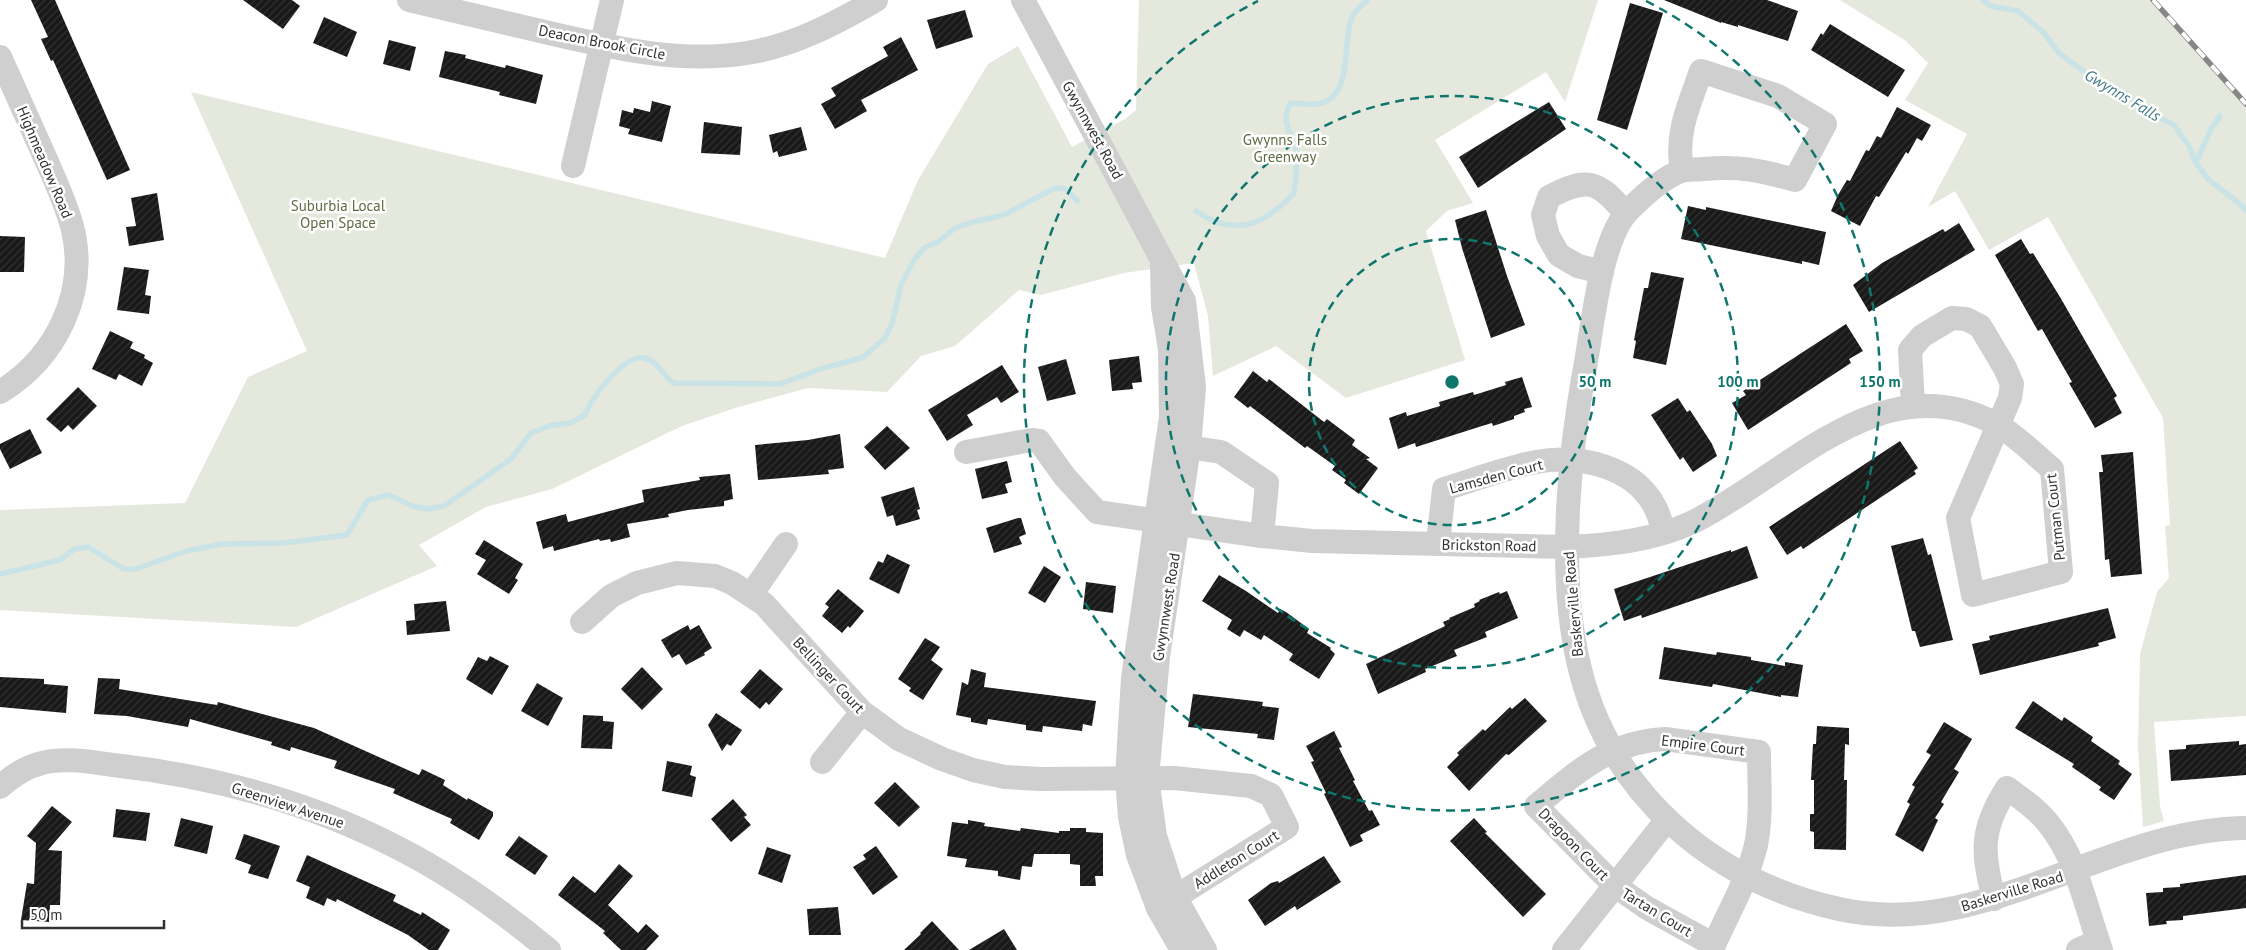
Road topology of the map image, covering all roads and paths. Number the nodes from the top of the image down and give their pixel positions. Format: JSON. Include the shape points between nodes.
{"nodes":[{"id":1,"x":409,"y":0,"type":"edge"},
{"id":2,"x":612,"y":0,"type":"edge"},
{"id":3,"x":876,"y":0,"type":"edge"},
{"id":4,"x":1023,"y":0,"type":"edge"},
{"id":5,"x":603,"y":45,"type":"junction"},
{"id":6,"x":0,"y":57,"type":"edge"},
{"id":7,"x":572,"y":166,"type":"dead end"},
{"id":8,"x":1682,"y":171,"type":"junction"},
{"id":9,"x":1625,"y":213,"type":"junction"},
{"id":10,"x":1602,"y":272,"type":"junction"},
{"id":11,"x":0,"y":392,"type":"edge"},
{"id":12,"x":1913,"y":406,"type":"junction"},
{"id":13,"x":1998,"y":425,"type":"junction"},
{"id":14,"x":1179,"y":446,"type":"junction"},
{"id":15,"x":966,"y":452,"type":"dead end"},
{"id":16,"x":1572,"y":460,"type":"junction"},
{"id":17,"x":1155,"y":521,"type":"junction"},
{"id":18,"x":1179,"y":524,"type":"junction"},
{"id":19,"x":1664,"y":532,"type":"junction"},
{"id":20,"x":1262,"y":536,"type":"junction"},
{"id":21,"x":1438,"y":543,"type":"junction"},
{"id":22,"x":786,"y":544,"type":"dead end"},
{"id":23,"x":1568,"y":547,"type":"junction"},
{"id":24,"x":751,"y":594,"type":"junction"},
{"id":25,"x":582,"y":622,"type":"dead end"},
{"id":26,"x":862,"y":712,"type":"junction"},
{"id":27,"x":1612,"y":750,"type":"junction"},
{"id":28,"x":822,"y":762,"type":"dead end"},
{"id":29,"x":1137,"y":777,"type":"junction"},
{"id":30,"x":0,"y":787,"type":"edge"},
{"id":31,"x":1666,"y":821,"type":"junction"},
{"id":32,"x":2246,"y":828,"type":"edge"},
{"id":33,"x":2075,"y":871,"type":"junction"},
{"id":34,"x":1745,"y":876,"type":"junction"},
{"id":35,"x":1614,"y":885,"type":"junction"},
{"id":36,"x":1994,"y":899,"type":"junction"},
{"id":37,"x":1166,"y":902,"type":"junction"},
{"id":38,"x":2092,"y":947,"type":"edge"},
{"id":39,"x":549,"y":950,"type":"edge"},
{"id":40,"x":1182,"y":950,"type":"edge"},
{"id":41,"x":1205,"y":950,"type":"edge"},
{"id":42,"x":1564,"y":950,"type":"edge"}],
"edges":[{"from":1,"to":5,"type":"street","name":"Deacon Brook Circle"},
{"from":2,"to":5,"type":"street"},
{"from":3,"to":5,"type":"street","name":"Deacon Brook Circle","via":[[791,42],[748,53],[708,57],[661,56]]},
{"from":4,"to":14,"type":"street","name":"Gwynnwest Road","via":[[1162,260],[1163,307],[1170,349],[1171,417]]},
{"from":5,"to":7,"type":"street"},
{"from":6,"to":11,"type":"street","name":"Highmeadow Road","via":[[63,198],[76,256],[73,291],[55,340],[37,364]]},
{"from":8,"to":8,"type":"street","name":"Baskerville Road","via":[[1679,138],[1701,71],[1778,96],[1825,124],[1795,180],[1746,168]]},
{"from":8,"to":9,"type":"street","name":"Baskerville Road"},
{"from":9,"to":10,"type":"street","name":"Baskerville Road","via":[[1611,242]]},
{"from":9,"to":10,"type":"street","via":[[1608,192],[1586,184],[1569,186],[1549,197],[1543,215],[1548,236],[1559,256],[1578,266]]},
{"from":10,"to":16,"type":"street","name":"Baskerville Road"},
{"from":12,"to":13,"type":"street","name":"Brickston Road","via":[[1963,411]]},
{"from":12,"to":13,"type":"street","via":[[1910,350],[1922,336],[1952,318],[1966,319],[1980,326],[2012,384],[2010,398]]},
{"from":12,"to":19,"type":"street","name":"Brickston Road","via":[[1856,421],[1721,507],[1691,523]]},
{"from":13,"to":13,"type":"street","name":"Putman Court","via":[[2052,469],[2061,572],[1973,595],[1958,518]]},
{"from":14,"to":17,"type":"street","name":"Gwynnwest Road"},
{"from":14,"to":18,"type":"street","name":"Gwynnwest Road"},
{"from":14,"to":20,"type":"street","via":[[1222,452],[1267,483]]},
{"from":15,"to":17,"type":"street","name":"Brickston Road","via":[[1039,441],[1065,477],[1097,512]]},
{"from":16,"to":19,"type":"street","via":[[1605,466],[1634,482],[1655,506]]},
{"from":16,"to":21,"type":"street","name":"Lamsden Court","via":[[1537,462],[1444,489]]},
{"from":16,"to":23,"type":"street","name":"Baskerville Road"},
{"from":17,"to":18,"type":"street","name":"Brickston Road"},
{"from":17,"to":29,"type":"street","name":"Gwynnwest Road","via":[[1133,678]]},
{"from":18,"to":20,"type":"street","name":"Brickston Road"},
{"from":18,"to":29,"type":"street","name":"Gwynnwest Road"},
{"from":19,"to":23,"type":"street","name":"Brickston Road","via":[[1603,545]]},
{"from":20,"to":21,"type":"street","name":"Brickston Road","via":[[1312,541]]},
{"from":21,"to":23,"type":"street","name":"Brickston Road"},
{"from":22,"to":24,"type":"street"},
{"from":23,"to":27,"type":"street","name":"Baskerville Road","via":[[1578,663],[1591,706]]},
{"from":24,"to":25,"type":"street","name":"Bellinger Court","via":[[715,576],[677,573],[637,583],[611,596]]},
{"from":24,"to":26,"type":"street","name":"Bellinger Court","via":[[778,619]]},
{"from":26,"to":28,"type":"street"},
{"from":26,"to":29,"type":"street","name":"Bellinger Court","via":[[899,739],[973,770],[1040,779]]},
{"from":27,"to":31,"type":"street","name":"Baskerville Road"},
{"from":27,"to":34,"type":"street","name":"Empire Court","via":[[1645,740],[1665,739],[1759,752],[1756,845]]},
{"from":27,"to":35,"type":"street","name":"Dragoon Court","via":[[1573,775],[1536,806]]},
{"from":29,"to":37,"type":"street","name":"Gwynnwest Road","via":[[1130,817],[1138,855]]},
{"from":29,"to":37,"type":"street","name":"Addleton Court","via":[[1262,789],[1271,795],[1287,827]]},
{"from":30,"to":39,"type":"street","name":"Greenview Avenue","via":[[18,772],[42,763],[67,760],[200,778],[278,799],[342,822],[403,850],[465,887]]},
{"from":31,"to":34,"type":"street","name":"Baskerville Road"},
{"from":31,"to":35,"type":"street"},
{"from":32,"to":33,"type":"street","name":"Baskerville Road","via":[[2194,833],[2144,846]]},
{"from":33,"to":36,"type":"street","name":"Baskerville Road"},
{"from":33,"to":36,"type":"street","via":[[2048,822],[2007,788],[1988,823],[1985,848]]},
{"from":33,"to":38,"type":"street"},
{"from":34,"to":35,"type":"street","name":"Tartan Court","via":[[1714,945],[1647,908]]},
{"from":34,"to":36,"type":"street","name":"Baskerville Road","via":[[1795,897],[1875,914],[1949,910]]},
{"from":35,"to":42,"type":"street"},
{"from":37,"to":40,"type":"street","name":"Gwynnwest Road"},
{"from":37,"to":41,"type":"street","name":"Gwynnwest Road"}]}
